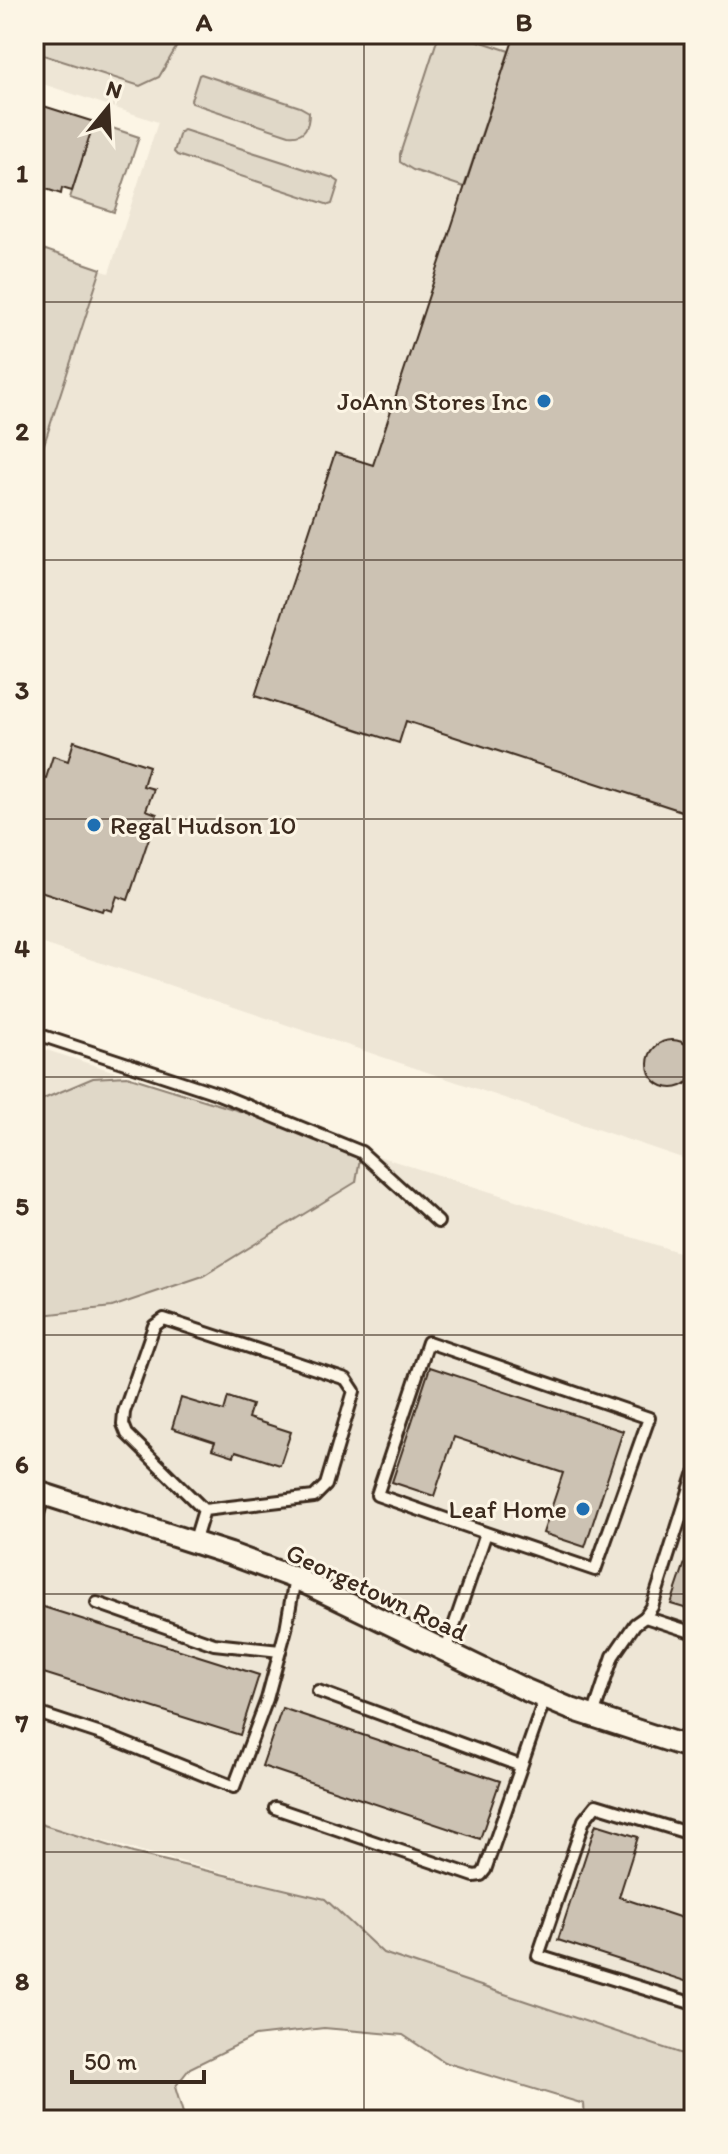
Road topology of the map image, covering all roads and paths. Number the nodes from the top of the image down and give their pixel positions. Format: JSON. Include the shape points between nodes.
{"nodes":[{"id":1,"x":34,"y":1033,"type":"edge"},
{"id":2,"x":438,"y":1222,"type":"dead end"},
{"id":3,"x":694,"y":1475,"type":"edge"},
{"id":4,"x":39,"y":1493,"type":"edge"},
{"id":5,"x":204,"y":1510,"type":"junction"},
{"id":6,"x":34,"y":1527,"type":"edge"},
{"id":7,"x":486,"y":1533,"type":"junction"},
{"id":8,"x":194,"y":1543,"type":"junction"},
{"id":9,"x":295,"y":1578,"type":"junction"},
{"id":10,"x":97,"y":1603,"type":"dead end"},
{"id":11,"x":645,"y":1617,"type":"junction"},
{"id":12,"x":694,"y":1633,"type":"edge"},
{"id":13,"x":280,"y":1651,"type":"junction"},
{"id":14,"x":445,"y":1652,"type":"junction"},
{"id":15,"x":318,"y":1691,"type":"dead end"},
{"id":16,"x":545,"y":1698,"type":"junction"},
{"id":17,"x":34,"y":1712,"type":"edge"},
{"id":18,"x":593,"y":1716,"type":"junction"},
{"id":19,"x":694,"y":1749,"type":"edge"},
{"id":20,"x":521,"y":1766,"type":"junction"},
{"id":21,"x":275,"y":1808,"type":"dead end"},
{"id":22,"x":694,"y":1835,"type":"edge"},
{"id":23,"x":694,"y":2004,"type":"edge"}],
"edges":[{"from":1,"to":2,"type":"lane","via":[[216,1093],[361,1152]]},
{"from":3,"to":11,"type":"lane"},
{"from":4,"to":6,"type":"lane"},
{"from":4,"to":8,"type":"street","name":"Georgetown Road"},
{"from":5,"to":5,"type":"lane","via":[[123,1424],[154,1326],[164,1319],[346,1379],[354,1391],[326,1485],[314,1497]]},
{"from":5,"to":8,"type":"lane"},
{"from":7,"to":7,"type":"lane","via":[[377,1495],[428,1342],[649,1418],[595,1570]]},
{"from":7,"to":14,"type":"lane"},
{"from":8,"to":9,"type":"street","name":"Georgetown Road"},
{"from":9,"to":13,"type":"lane"},
{"from":9,"to":14,"type":"street","name":"Georgetown Road"},
{"from":10,"to":13,"type":"lane","via":[[214,1644]]},
{"from":11,"to":12,"type":"lane"},
{"from":11,"to":18,"type":"lane","via":[[613,1656]]},
{"from":13,"to":17,"type":"lane","via":[[234,1787]]},
{"from":14,"to":16,"type":"street","name":"Georgetown Road"},
{"from":15,"to":20,"type":"lane"},
{"from":16,"to":18,"type":"street","name":"Georgetown Road"},
{"from":16,"to":20,"type":"lane"},
{"from":18,"to":19,"type":"street","name":"Georgetown Road"},
{"from":20,"to":21,"type":"lane","via":[[481,1875]]},
{"from":22,"to":23,"type":"lane","via":[[596,1805],[584,1820],[538,1956]]}]}
